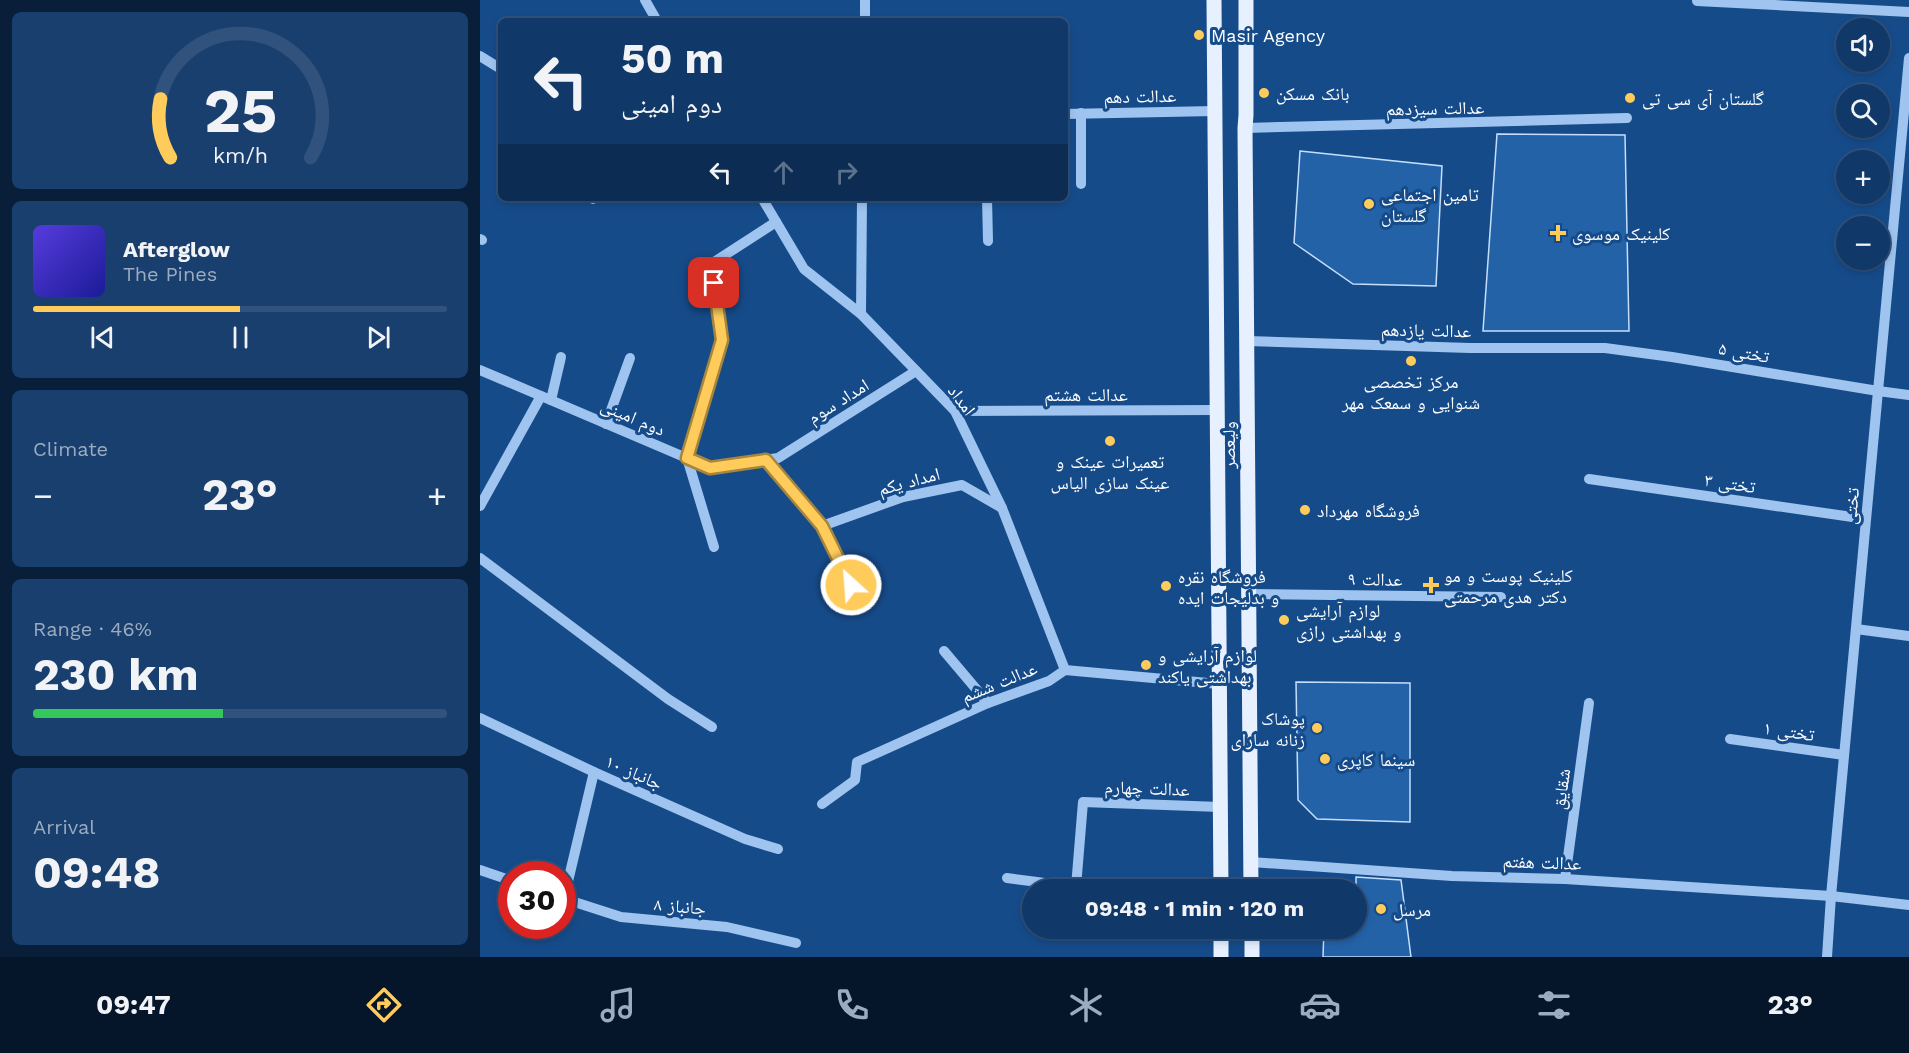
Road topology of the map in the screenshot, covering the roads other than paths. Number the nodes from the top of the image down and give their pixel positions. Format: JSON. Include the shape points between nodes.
{"nodes":[{"id":1,"x":645,"y":0,"type":"edge"},
{"id":2,"x":865,"y":0,"type":"edge"},
{"id":3,"x":1214,"y":0,"type":"edge"},
{"id":4,"x":1246,"y":0,"type":"edge"},
{"id":5,"x":1697,"y":1,"type":"edge"},
{"id":6,"x":1909,"y":12,"type":"edge"},
{"id":7,"x":655,"y":18,"type":"edge"},
{"id":8,"x":865,"y":18,"type":"edge"},
{"id":9,"x":480,"y":56,"type":"edge"},
{"id":10,"x":1909,"y":58,"type":"edge"},
{"id":11,"x":498,"y":67,"type":"edge"},
{"id":12,"x":1215,"y":111,"type":"junction"},
{"id":13,"x":1082,"y":113,"type":"junction"},
{"id":14,"x":1068,"y":114,"type":"edge"},
{"id":15,"x":1627,"y":118,"type":"dead end"},
{"id":16,"x":1245,"y":128,"type":"junction"},
{"id":17,"x":1904,"y":162,"type":"edge"},
{"id":18,"x":1081,"y":184,"type":"dead end"},
{"id":19,"x":764,"y":201,"type":"edge"},
{"id":20,"x":862,"y":201,"type":"edge"},
{"id":21,"x":987,"y":201,"type":"edge"},
{"id":22,"x":776,"y":222,"type":"junction"},
{"id":23,"x":988,"y":241,"type":"dead end"},
{"id":24,"x":861,"y":314,"type":"junction"},
{"id":25,"x":1247,"y":341,"type":"junction"},
{"id":26,"x":1605,"y":348,"type":"joint"},
{"id":27,"x":561,"y":357,"type":"dead end"},
{"id":28,"x":630,"y":358,"type":"dead end"},
{"id":29,"x":480,"y":370,"type":"edge"},
{"id":30,"x":916,"y":371,"type":"junction"},
{"id":31,"x":1878,"y":392,"type":"junction"},
{"id":32,"x":1909,"y":395,"type":"edge"},
{"id":33,"x":546,"y":398,"type":"junction"},
{"id":34,"x":1217,"y":410,"type":"junction"},
{"id":35,"x":955,"y":411,"type":"junction"},
{"id":36,"x":606,"y":424,"type":"junction"},
{"id":37,"x":687,"y":458,"type":"junction"},
{"id":38,"x":778,"y":458,"type":"joint"},
{"id":39,"x":766,"y":460,"type":"junction"},
{"id":40,"x":1589,"y":479,"type":"dead end"},
{"id":41,"x":480,"y":506,"type":"edge"},
{"id":42,"x":1002,"y":508,"type":"junction"},
{"id":43,"x":1866,"y":519,"type":"junction"},
{"id":44,"x":822,"y":526,"type":"junction"},
{"id":45,"x":714,"y":548,"type":"dead end"},
{"id":46,"x":480,"y":558,"type":"edge"},
{"id":47,"x":851,"y":585,"type":"dead end"},
{"id":48,"x":1249,"y":594,"type":"junction"},
{"id":49,"x":1501,"y":597,"type":"dead end"},
{"id":50,"x":1856,"y":629,"type":"junction"},
{"id":51,"x":1909,"y":636,"type":"edge"},
{"id":52,"x":944,"y":651,"type":"dead end"},
{"id":53,"x":1065,"y":670,"type":"junction"},
{"id":54,"x":1219,"y":684,"type":"junction"},
{"id":55,"x":988,"y":703,"type":"junction"},
{"id":56,"x":1589,"y":703,"type":"dead end"},
{"id":57,"x":480,"y":718,"type":"edge"},
{"id":58,"x":712,"y":726,"type":"dead end"},
{"id":59,"x":1730,"y":739,"type":"dead end"},
{"id":60,"x":1844,"y":754,"type":"junction"},
{"id":61,"x":594,"y":772,"type":"junction"},
{"id":62,"x":822,"y":804,"type":"dead end"},
{"id":63,"x":1220,"y":807,"type":"junction"},
{"id":64,"x":778,"y":849,"type":"dead end"},
{"id":65,"x":572,"y":861,"type":"edge"},
{"id":66,"x":1251,"y":862,"type":"junction"},
{"id":67,"x":480,"y":870,"type":"edge"},
{"id":68,"x":498,"y":876,"type":"edge"},
{"id":69,"x":1007,"y":878,"type":"dead end"},
{"id":70,"x":1221,"y":879,"type":"edge"},
{"id":71,"x":1251,"y":879,"type":"edge"},
{"id":72,"x":1565,"y":879,"type":"junction"},
{"id":73,"x":1831,"y":896,"type":"junction"},
{"id":74,"x":576,"y":902,"type":"edge"},
{"id":75,"x":1909,"y":905,"type":"edge"},
{"id":76,"x":1221,"y":939,"type":"edge"},
{"id":77,"x":1252,"y":939,"type":"edge"},
{"id":78,"x":796,"y":943,"type":"dead end"},
{"id":79,"x":1221,"y":957,"type":"edge"},
{"id":80,"x":1252,"y":957,"type":"edge"},
{"id":81,"x":1827,"y":957,"type":"edge"}],
"edges":[{"from":1,"to":7,"type":"street"},
{"from":2,"to":8,"type":"street"},
{"from":3,"to":12,"type":"main road","name":"ولیعصر"},
{"from":4,"to":16,"type":"main road","name":"ولیعصر"},
{"from":5,"to":6,"type":"street"},
{"from":9,"to":11,"type":"street"},
{"from":10,"to":17,"type":"street","name":"تختی"},
{"from":12,"to":13,"type":"street","name":"عدالت دهم"},
{"from":12,"to":34,"type":"main road","name":"ولیعصر"},
{"from":13,"to":14,"type":"street","name":"عدالت دهم"},
{"from":13,"to":18,"type":"street"},
{"from":15,"to":16,"type":"street","name":"عدالت سیزدهم"},
{"from":16,"to":25,"type":"main road","name":"ولیعصر"},
{"from":17,"to":31,"type":"street","name":"تختی"},
{"from":19,"to":22,"type":"street","name":"امداد"},
{"from":20,"to":24,"type":"street"},
{"from":21,"to":23,"type":"street"},
{"from":22,"to":24,"type":"street","name":"امداد","via":[[804,269]]},
{"from":22,"to":37,"type":"street","via":[[711,264],[722,340]]},
{"from":24,"to":30,"type":"street","name":"امداد"},
{"from":25,"to":26,"type":"street","name":"عدالت یازدهم"},
{"from":25,"to":48,"type":"main road","name":"ولیعصر"},
{"from":26,"to":31,"type":"street","name":"۵ تختی"},
{"from":27,"to":33,"type":"street"},
{"from":28,"to":36,"type":"street"},
{"from":29,"to":33,"type":"street","name":"دوم امینی"},
{"from":30,"to":35,"type":"street","name":"امداد"},
{"from":30,"to":38,"type":"street","name":"امداد سوم"},
{"from":31,"to":32,"type":"street","name":"۵ تختی"},
{"from":31,"to":43,"type":"street","name":"تختی"},
{"from":33,"to":36,"type":"street","name":"دوم امینی"},
{"from":33,"to":41,"type":"street"},
{"from":34,"to":35,"type":"street","name":"عدالت هشتم"},
{"from":34,"to":54,"type":"main road","name":"ولیعصر"},
{"from":35,"to":42,"type":"street","name":"امداد"},
{"from":36,"to":37,"type":"street","name":"دوم امینی"},
{"from":37,"to":39,"type":"street","name":"دوم امینی","via":[[710,468]]},
{"from":37,"to":45,"type":"street"},
{"from":38,"to":39,"type":"street","name":"دوم امینی"},
{"from":39,"to":44,"type":"street"},
{"from":40,"to":43,"type":"street","name":"تختی ۳"},
{"from":42,"to":44,"type":"street","name":"امداد یکم","via":[[962,485],[903,497]]},
{"from":42,"to":53,"type":"street","name":"امداد"},
{"from":43,"to":50,"type":"street","name":"تختی"},
{"from":44,"to":47,"type":"street"},
{"from":46,"to":58,"type":"street","via":[[668,699]]},
{"from":48,"to":49,"type":"street","name":"عدالت ۹"},
{"from":48,"to":66,"type":"main road","name":"ولیعصر"},
{"from":50,"to":51,"type":"street"},
{"from":50,"to":60,"type":"street","name":"تختی"},
{"from":52,"to":55,"type":"street"},
{"from":53,"to":54,"type":"street","name":"عدالت ششم"},
{"from":53,"to":55,"type":"street","name":"عدالت ششم","via":[[1049,681]]},
{"from":54,"to":63,"type":"main road","name":"ولیعصر"},
{"from":55,"to":62,"type":"street","name":"عدالت ششم","via":[[857,762],[855,780]]},
{"from":56,"to":72,"type":"street","name":"شقایق"},
{"from":57,"to":61,"type":"street","name":"۱۰ جانباز"},
{"from":59,"to":60,"type":"street","name":"۱ تختی"},
{"from":60,"to":73,"type":"street","name":"تختی"},
{"from":61,"to":64,"type":"street","name":"۱۰ جانباز","via":[[745,839]]},
{"from":61,"to":65,"type":"street"},
{"from":63,"to":69,"type":"street","name":"عدالت چهارم","via":[[1083,802],[1076,887]]},
{"from":63,"to":70,"type":"main road","name":"ولیعصر"},
{"from":66,"to":71,"type":"main road","name":"ولیعصر"},
{"from":66,"to":72,"type":"street","name":"عدالت هفتم","via":[[1452,876]]},
{"from":67,"to":68,"type":"street"},
{"from":72,"to":73,"type":"street","name":"عدالت هفتم"},
{"from":73,"to":75,"type":"street","name":"عدالت هفتم"},
{"from":73,"to":81,"type":"street","name":"تختی"},
{"from":74,"to":78,"type":"street","name":"جانباز ۸","via":[[621,917],[727,927]]},
{"from":76,"to":79,"type":"main road"},
{"from":77,"to":80,"type":"main road"}]}
